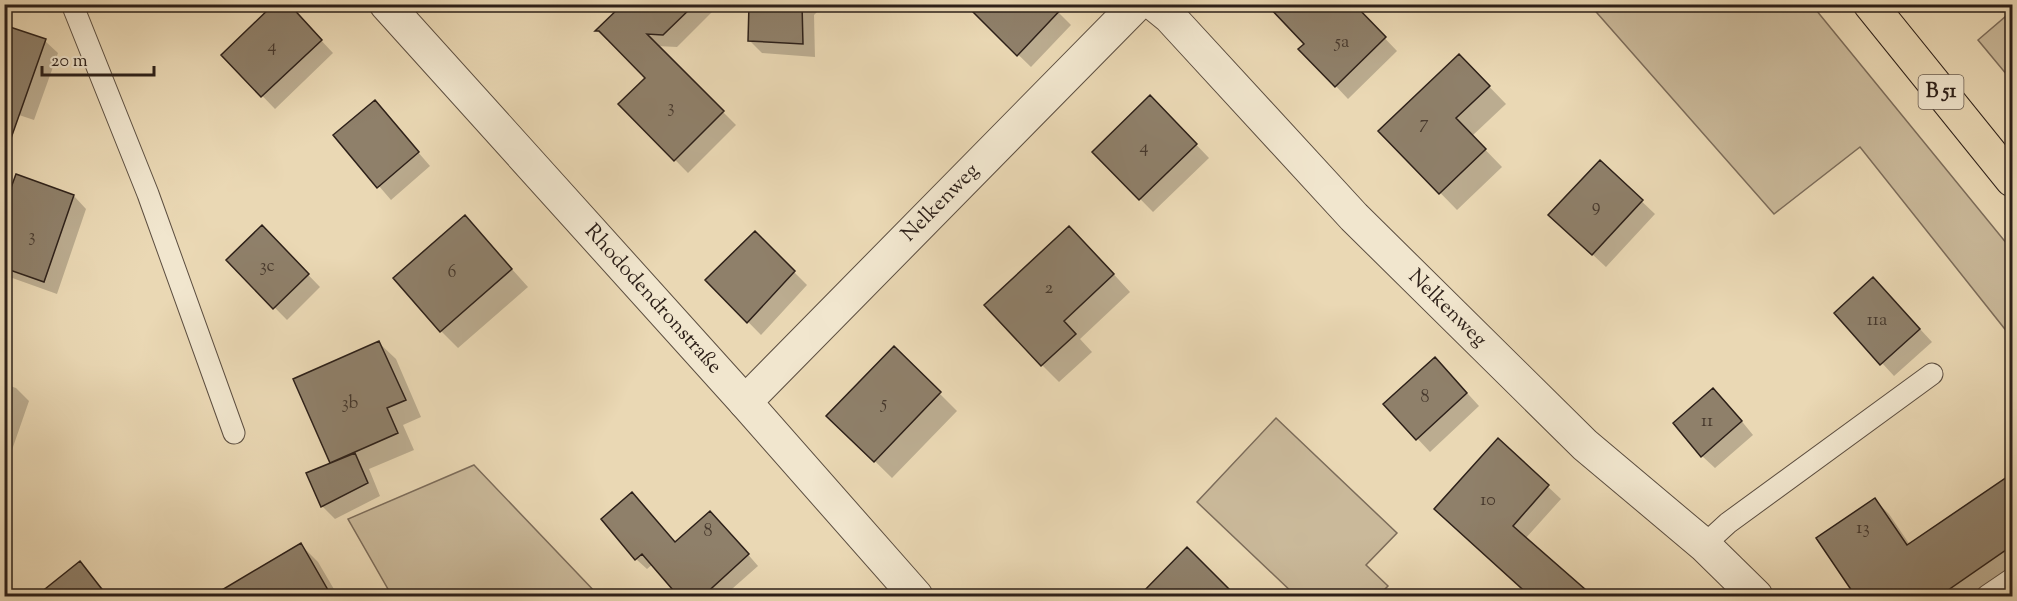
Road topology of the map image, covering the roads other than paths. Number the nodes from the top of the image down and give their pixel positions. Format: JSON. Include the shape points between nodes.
{"nodes":[{"id":1,"x":72,"y":4,"type":"edge"},
{"id":2,"x":386,"y":4,"type":"edge"},
{"id":3,"x":1137,"y":4,"type":"edge"},
{"id":4,"x":1154,"y":4,"type":"edge"},
{"id":5,"x":1870,"y":4,"type":"edge"},
{"id":6,"x":2013,"y":180,"type":"edge"},
{"id":7,"x":1932,"y":374,"type":"dead end"},
{"id":8,"x":745,"y":402,"type":"junction"},
{"id":9,"x":234,"y":433,"type":"dead end"},
{"id":10,"x":1704,"y":545,"type":"junction"},
{"id":11,"x":2013,"y":579,"type":"edge"},
{"id":12,"x":916,"y":597,"type":"edge"},
{"id":13,"x":1756,"y":597,"type":"edge"},
{"id":14,"x":1987,"y":597,"type":"edge"}],
"edges":[{"from":1,"to":9,"type":"lane","via":[[148,194]]},
{"from":2,"to":8,"type":"street","name":"Rhododendronstraße"},
{"from":3,"to":8,"type":"street","name":"Nelkenweg"},
{"from":4,"to":10,"type":"street","name":"Nelkenweg","via":[[1354,217],[1585,445]]},
{"from":5,"to":6,"type":"main road","number":"B 51"},
{"from":7,"to":10,"type":"lane","via":[[1728,523]]},
{"from":8,"to":12,"type":"street","name":"Rhododendronstraße"},
{"from":10,"to":13,"type":"street","name":"Nelkenweg"},
{"from":11,"to":14,"type":"lane"}]}
